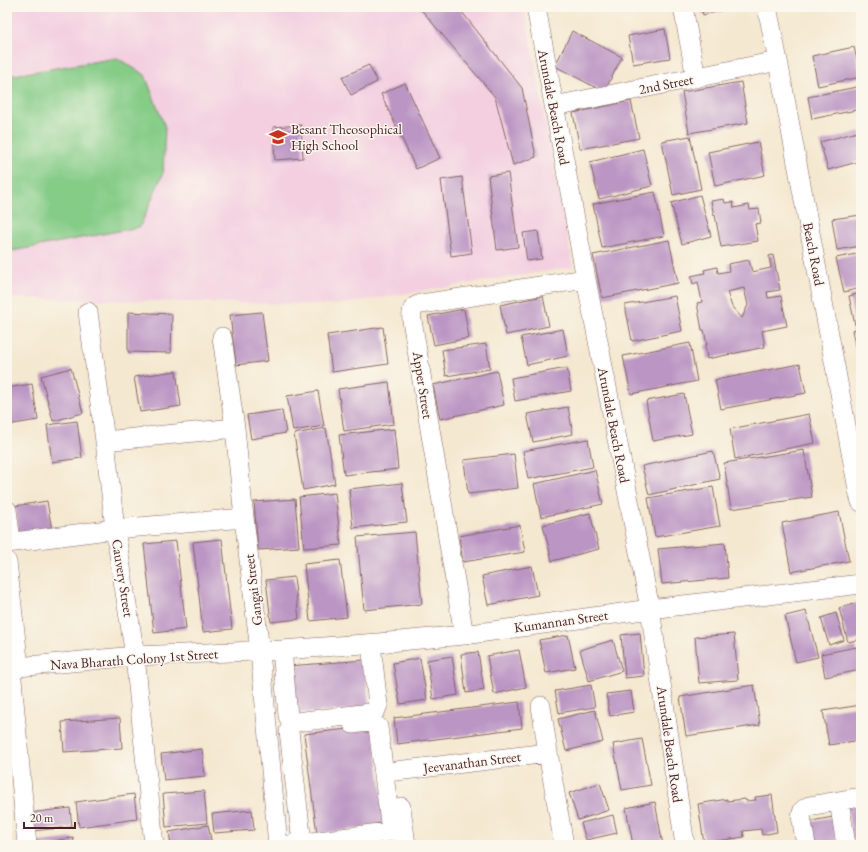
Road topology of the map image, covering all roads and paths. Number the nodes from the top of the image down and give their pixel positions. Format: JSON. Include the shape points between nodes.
{"nodes":[{"id":1,"x":536,"y":7,"type":"edge"},
{"id":2,"x":683,"y":7,"type":"edge"},
{"id":3,"x":767,"y":7,"type":"edge"},
{"id":4,"x":778,"y":61,"type":"junction"},
{"id":5,"x":696,"y":78,"type":"junction"},
{"id":6,"x":554,"y":106,"type":"junction"},
{"id":7,"x":586,"y":279,"type":"junction"},
{"id":8,"x":88,"y":312,"type":"dead end"},
{"id":9,"x":222,"y":337,"type":"dead end"},
{"id":10,"x":235,"y":428,"type":"junction"},
{"id":11,"x":105,"y":441,"type":"junction"},
{"id":12,"x":861,"y":502,"type":"edge"},
{"id":13,"x":7,"y":510,"type":"edge"},
{"id":14,"x":244,"y":518,"type":"junction"},
{"id":15,"x":115,"y":529,"type":"junction"},
{"id":16,"x":9,"y":542,"type":"edge"},
{"id":17,"x":7,"y":562,"type":"edge"},
{"id":18,"x":861,"y":584,"type":"edge"},
{"id":19,"x":650,"y":609,"type":"junction"},
{"id":20,"x":464,"y":635,"type":"junction"},
{"id":21,"x":374,"y":643,"type":"junction"},
{"id":22,"x":282,"y":650,"type":"junction"},
{"id":23,"x":260,"y":651,"type":"junction"},
{"id":24,"x":135,"y":656,"type":"junction"},
{"id":25,"x":12,"y":668,"type":"edge"},
{"id":26,"x":541,"y":706,"type":"dead end"},
{"id":27,"x":289,"y":731,"type":"junction"},
{"id":28,"x":268,"y":733,"type":"junction"},
{"id":29,"x":548,"y":753,"type":"junction"},
{"id":30,"x":396,"y":772,"type":"junction"},
{"id":31,"x":861,"y":796,"type":"edge"},
{"id":32,"x":839,"y":801,"type":"junction"},
{"id":33,"x":400,"y":835,"type":"edge"},
{"id":34,"x":296,"y":844,"type":"edge"},
{"id":35,"x":26,"y":845,"type":"edge"},
{"id":36,"x":154,"y":845,"type":"edge"},
{"id":37,"x":278,"y":845,"type":"edge"},
{"id":38,"x":564,"y":845,"type":"edge"},
{"id":39,"x":685,"y":845,"type":"edge"},
{"id":40,"x":806,"y":845,"type":"edge"},
{"id":41,"x":846,"y":845,"type":"edge"}],
"edges":[{"from":1,"to":6,"type":"street","name":"Arundale Beach Road"},
{"from":2,"to":5,"type":"street"},
{"from":3,"to":4,"type":"street","name":"Beach Road"},
{"from":4,"to":5,"type":"street","name":"2nd Street"},
{"from":4,"to":12,"type":"street","name":"Beach Road"},
{"from":5,"to":6,"type":"street","name":"2nd Street"},
{"from":6,"to":7,"type":"street","name":"Arundale Beach Road"},
{"from":7,"to":19,"type":"street","name":"Arundale Beach Road"},
{"from":7,"to":20,"type":"street","name":"Apper Street","via":[[421,304],[413,308],[411,314]]},
{"from":8,"to":11,"type":"street","name":"Cauvery Street"},
{"from":9,"to":10,"type":"street","name":"Gangai Street"},
{"from":10,"to":11,"type":"street"},
{"from":10,"to":14,"type":"street","name":"Gangai Street"},
{"from":11,"to":15,"type":"street","name":"Cauvery Street"},
{"from":13,"to":16,"type":"street"},
{"from":14,"to":15,"type":"street"},
{"from":14,"to":23,"type":"street","name":"Gangai Street"},
{"from":15,"to":16,"type":"street"},
{"from":15,"to":24,"type":"street","name":"Cauvery Street"},
{"from":17,"to":25,"type":"street"},
{"from":18,"to":19,"type":"street","name":"Kumannan Street"},
{"from":19,"to":20,"type":"street","name":"Kumannan Street"},
{"from":19,"to":39,"type":"street","name":"Arundale Beach Road"},
{"from":20,"to":21,"type":"street","name":"Kumannan Street"},
{"from":21,"to":22,"type":"street","name":"Kumannan Street"},
{"from":21,"to":22,"type":"street","via":[[378,705],[376,710],[371,713],[296,722],[288,716]]},
{"from":21,"to":30,"type":"street"},
{"from":22,"to":23,"type":"street","name":"Kumannan Street"},
{"from":23,"to":24,"type":"street","name":"Nava Bharath Colony 1st Street"},
{"from":23,"to":28,"type":"street","name":"Gangai Street"},
{"from":24,"to":25,"type":"street","name":"Nava Bharath Colony 1st Street"},
{"from":24,"to":36,"type":"street","name":"Cauvery Street"},
{"from":25,"to":35,"type":"street"},
{"from":26,"to":29,"type":"street"},
{"from":27,"to":28,"type":"street"},
{"from":27,"to":33,"type":"street","via":[[370,722],[378,727]]},
{"from":27,"to":34,"type":"street"},
{"from":28,"to":37,"type":"street","name":"Gangai Street"},
{"from":29,"to":30,"type":"street","name":"Jeevanathan Street"},
{"from":29,"to":38,"type":"street"},
{"from":30,"to":33,"type":"street"},
{"from":31,"to":32,"type":"street"},
{"from":32,"to":40,"type":"street","via":[[809,806],[803,810],[801,816]]},
{"from":32,"to":41,"type":"street"},
{"from":33,"to":34,"type":"street"}]}
